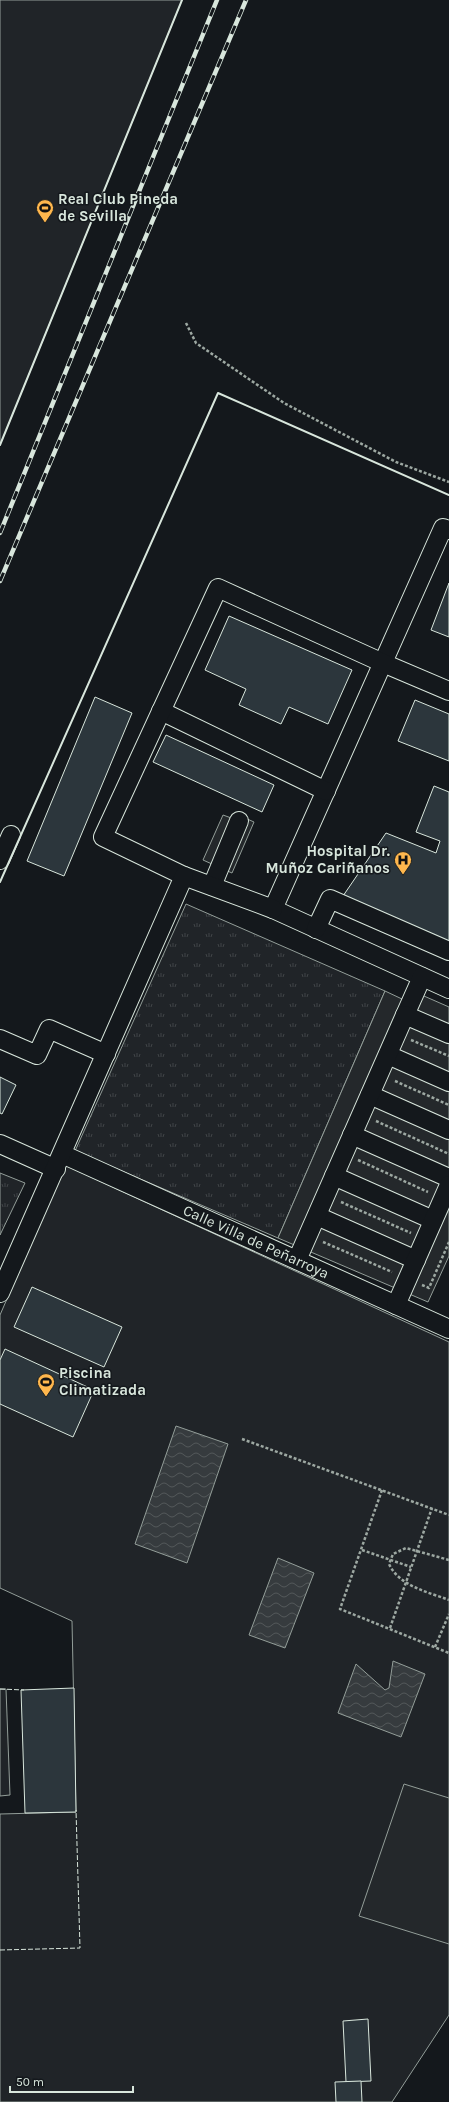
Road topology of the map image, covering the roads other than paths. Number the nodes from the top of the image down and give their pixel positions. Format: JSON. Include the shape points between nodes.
{"nodes":[{"id":1,"x":449,"y":530,"type":"edge"},
{"id":2,"x":383,"y":663,"type":"junction"},
{"id":3,"x":449,"y":690,"type":"edge"},
{"id":4,"x":161,"y":711,"type":"junction"},
{"id":5,"x":326,"y":791,"type":"junction"},
{"id":6,"x":239,"y":821,"type":"dead end"},
{"id":7,"x":11,"y":835,"type":"dead end"},
{"id":8,"x":0,"y":860,"type":"edge"},
{"id":9,"x":184,"y":876,"type":"junction"},
{"id":10,"x":212,"y":886,"type":"junction"},
{"id":11,"x":273,"y":909,"type":"junction"},
{"id":12,"x":316,"y":929,"type":"junction"},
{"id":13,"x":449,"y":951,"type":"edge"},
{"id":14,"x":422,"y":977,"type":"junction"},
{"id":15,"x":449,"y":989,"type":"edge"},
{"id":16,"x":405,"y":1015,"type":"junction"},
{"id":17,"x":449,"y":1034,"type":"edge"},
{"id":18,"x":0,"y":1039,"type":"edge"},
{"id":19,"x":106,"y":1054,"type":"junction"},
{"id":20,"x":388,"y":1055,"type":"junction"},
{"id":21,"x":449,"y":1082,"type":"edge"},
{"id":22,"x":370,"y":1095,"type":"junction"},
{"id":23,"x":449,"y":1130,"type":"edge"},
{"id":24,"x":352,"y":1135,"type":"junction"},
{"id":25,"x":0,"y":1144,"type":"edge"},
{"id":26,"x":57,"y":1166,"type":"junction"},
{"id":27,"x":334,"y":1176,"type":"junction"},
{"id":28,"x":449,"y":1178,"type":"edge"},
{"id":29,"x":446,"y":1191,"type":"edge"},
{"id":30,"x":317,"y":1216,"type":"junction"},
{"id":31,"x":434,"y":1220,"type":"junction"},
{"id":32,"x":297,"y":1260,"type":"junction"},
{"id":33,"x":416,"y":1260,"type":"junction"},
{"id":34,"x":0,"y":1293,"type":"edge"},
{"id":35,"x":396,"y":1305,"type":"junction"},
{"id":36,"x":449,"y":1329,"type":"edge"}],
"edges":[{"from":1,"to":2,"type":"street","via":[[443,528]]},
{"from":2,"to":3,"type":"street"},
{"from":2,"to":4,"type":"street","via":[[218,588]]},
{"from":2,"to":5,"type":"street"},
{"from":4,"to":5,"type":"street"},
{"from":4,"to":9,"type":"street","via":[[103,837]]},
{"from":5,"to":11,"type":"street"},
{"from":6,"to":10,"type":"street"},
{"from":7,"to":8,"type":"street"},
{"from":9,"to":10,"type":"street"},
{"from":9,"to":19,"type":"street"},
{"from":10,"to":11,"type":"street"},
{"from":11,"to":12,"type":"street"},
{"from":12,"to":13,"type":"street","via":[[330,899]]},
{"from":12,"to":14,"type":"street"},
{"from":14,"to":15,"type":"street"},
{"from":14,"to":16,"type":"street"},
{"from":16,"to":17,"type":"street"},
{"from":16,"to":20,"type":"street"},
{"from":18,"to":19,"type":"street","via":[[37,1055],[49,1029]]},
{"from":19,"to":26,"type":"street"},
{"from":20,"to":21,"type":"street"},
{"from":20,"to":22,"type":"street"},
{"from":22,"to":23,"type":"street"},
{"from":22,"to":24,"type":"street"},
{"from":24,"to":27,"type":"street"},
{"from":24,"to":28,"type":"street"},
{"from":25,"to":26,"type":"street","name":"Calle Villa de Peñarroya"},
{"from":26,"to":32,"type":"street","name":"Calle Villa de Peñarroya"},
{"from":26,"to":34,"type":"street"},
{"from":27,"to":30,"type":"street"},
{"from":27,"to":31,"type":"street"},
{"from":29,"to":31,"type":"street"},
{"from":30,"to":32,"type":"street"},
{"from":30,"to":33,"type":"street"},
{"from":31,"to":33,"type":"street"},
{"from":32,"to":35,"type":"street","name":"Calle Villa de Peñarroya"},
{"from":33,"to":35,"type":"street"},
{"from":35,"to":36,"type":"street","name":"Calle Villa de Peñarroya"}]}
